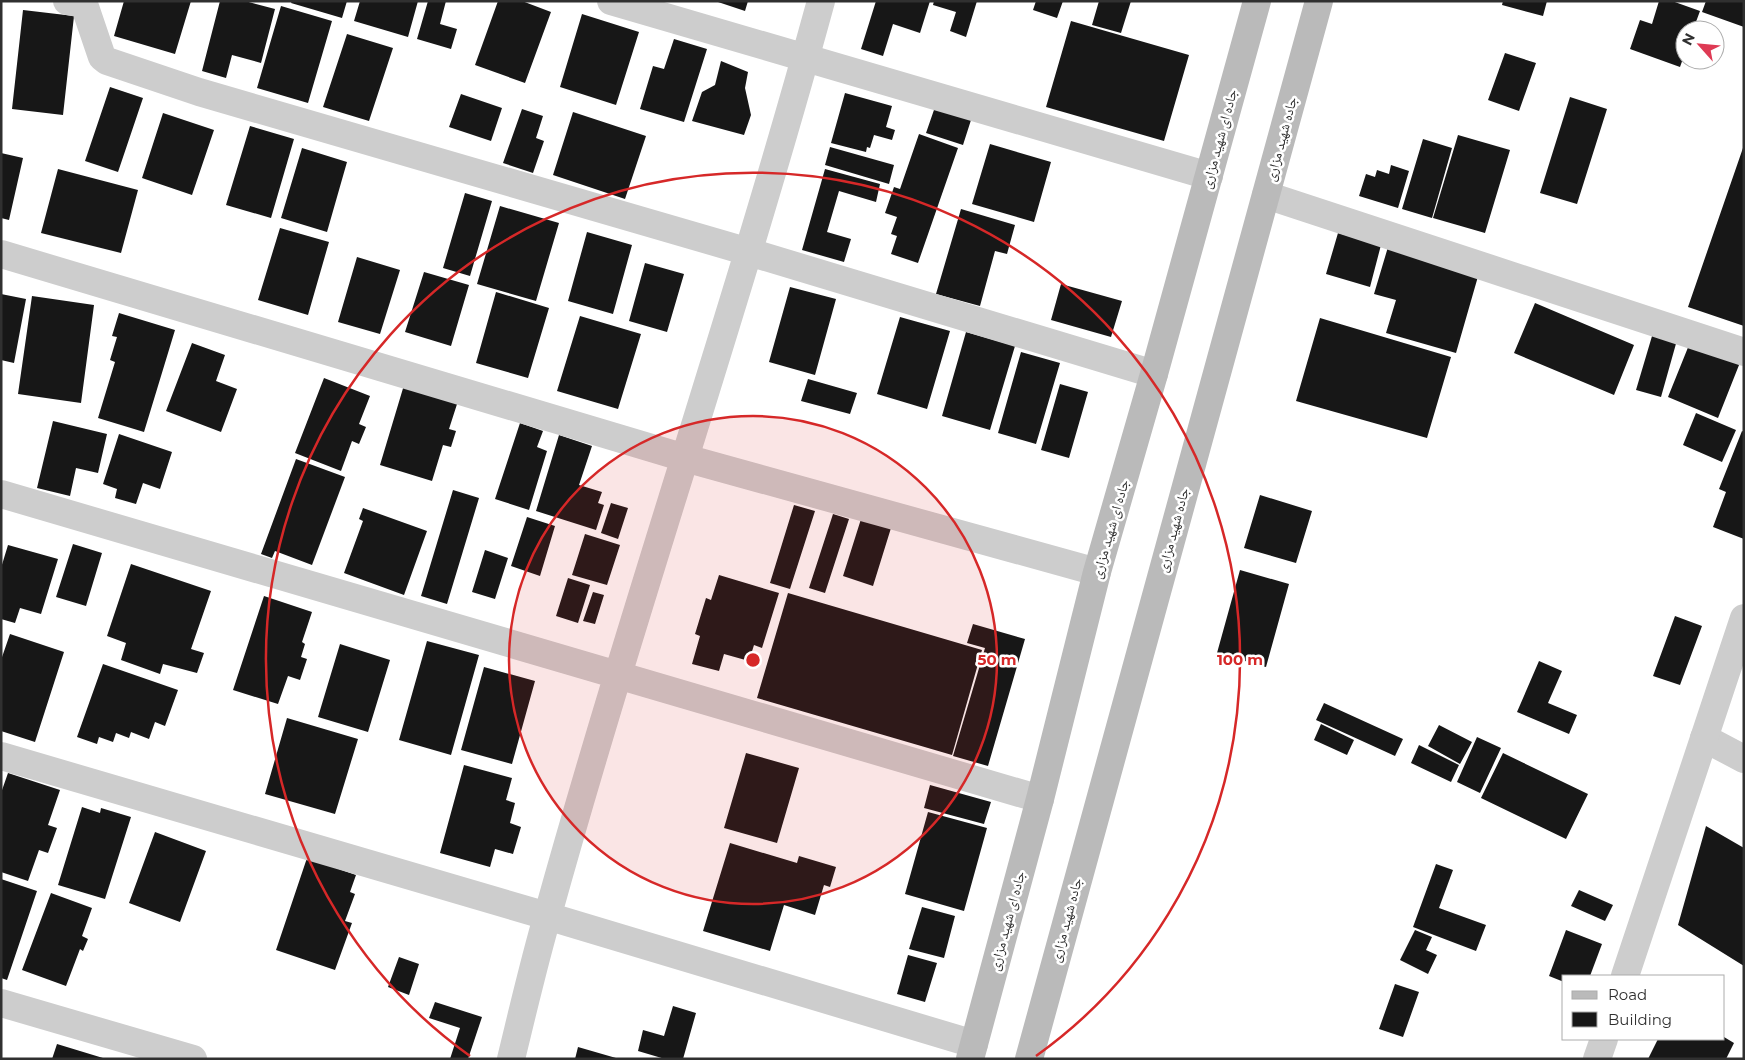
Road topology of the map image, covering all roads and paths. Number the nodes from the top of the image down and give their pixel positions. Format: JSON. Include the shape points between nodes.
{"nodes":[{"id":1,"x":611,"y":1,"type":"edge"},
{"id":2,"x":821,"y":1,"type":"edge"},
{"id":3,"x":1257,"y":1,"type":"edge"},
{"id":4,"x":1319,"y":1,"type":"edge"},
{"id":5,"x":79,"y":2,"type":"edge"},
{"id":6,"x":805,"y":58,"type":"junction"},
{"id":7,"x":1209,"y":176,"type":"junction"},
{"id":8,"x":1266,"y":195,"type":"junction"},
{"id":9,"x":749,"y":252,"type":"junction"},
{"id":10,"x":1,"y":254,"type":"edge"},
{"id":11,"x":1744,"y":352,"type":"edge"},
{"id":12,"x":1154,"y":374,"type":"junction"},
{"id":13,"x":685,"y":458,"type":"junction"},
{"id":14,"x":1,"y":494,"type":"edge"},
{"id":15,"x":1097,"y":572,"type":"junction"},
{"id":16,"x":1744,"y":618,"type":"edge"},
{"id":17,"x":618,"y":676,"type":"junction"},
{"id":18,"x":1704,"y":738,"type":"junction"},
{"id":19,"x":1,"y":756,"type":"edge"},
{"id":20,"x":1744,"y":759,"type":"edge"},
{"id":21,"x":1040,"y":799,"type":"junction"},
{"id":22,"x":547,"y":916,"type":"junction"},
{"id":23,"x":1624,"y":975,"type":"edge"},
{"id":24,"x":1,"y":1003,"type":"edge"},
{"id":25,"x":1604,"y":1040,"type":"edge"},
{"id":26,"x":972,"y":1052,"type":"edge"},
{"id":27,"x":193,"y":1059,"type":"edge"},
{"id":28,"x":511,"y":1059,"type":"edge"},
{"id":29,"x":1029,"y":1059,"type":"edge"},
{"id":30,"x":1597,"y":1059,"type":"edge"}],
"edges":[{"from":1,"to":6,"type":"street"},
{"from":2,"to":6,"type":"street"},
{"from":3,"to":7,"type":"main road","name":"جاده ای شهید مزاری"},
{"from":4,"to":8,"type":"main road","name":"جاده شهید مزاری"},
{"from":5,"to":9,"type":"street","via":[[102,57],[107,61],[218,97]]},
{"from":6,"to":7,"type":"street"},
{"from":6,"to":9,"type":"street"},
{"from":7,"to":12,"type":"main road","name":"جاده ای شهید مزاری"},
{"from":8,"to":11,"type":"street"},
{"from":8,"to":29,"type":"main road","name":"جاده شهید مزاری"},
{"from":9,"to":12,"type":"street"},
{"from":9,"to":13,"type":"street"},
{"from":10,"to":13,"type":"street"},
{"from":12,"to":15,"type":"main road","name":"جاده ای شهید مزاری"},
{"from":13,"to":15,"type":"street"},
{"from":13,"to":17,"type":"street"},
{"from":14,"to":17,"type":"street"},
{"from":15,"to":21,"type":"main road","name":"جاده ای شهید مزاری"},
{"from":16,"to":18,"type":"street"},
{"from":17,"to":21,"type":"street"},
{"from":17,"to":22,"type":"street"},
{"from":18,"to":20,"type":"street"},
{"from":18,"to":23,"type":"street"},
{"from":19,"to":22,"type":"street"},
{"from":21,"to":26,"type":"main road","name":"جاده ای شهید مزاری"},
{"from":22,"to":26,"type":"street"},
{"from":22,"to":28,"type":"street"},
{"from":24,"to":27,"type":"street"},
{"from":25,"to":30,"type":"street"}]}
